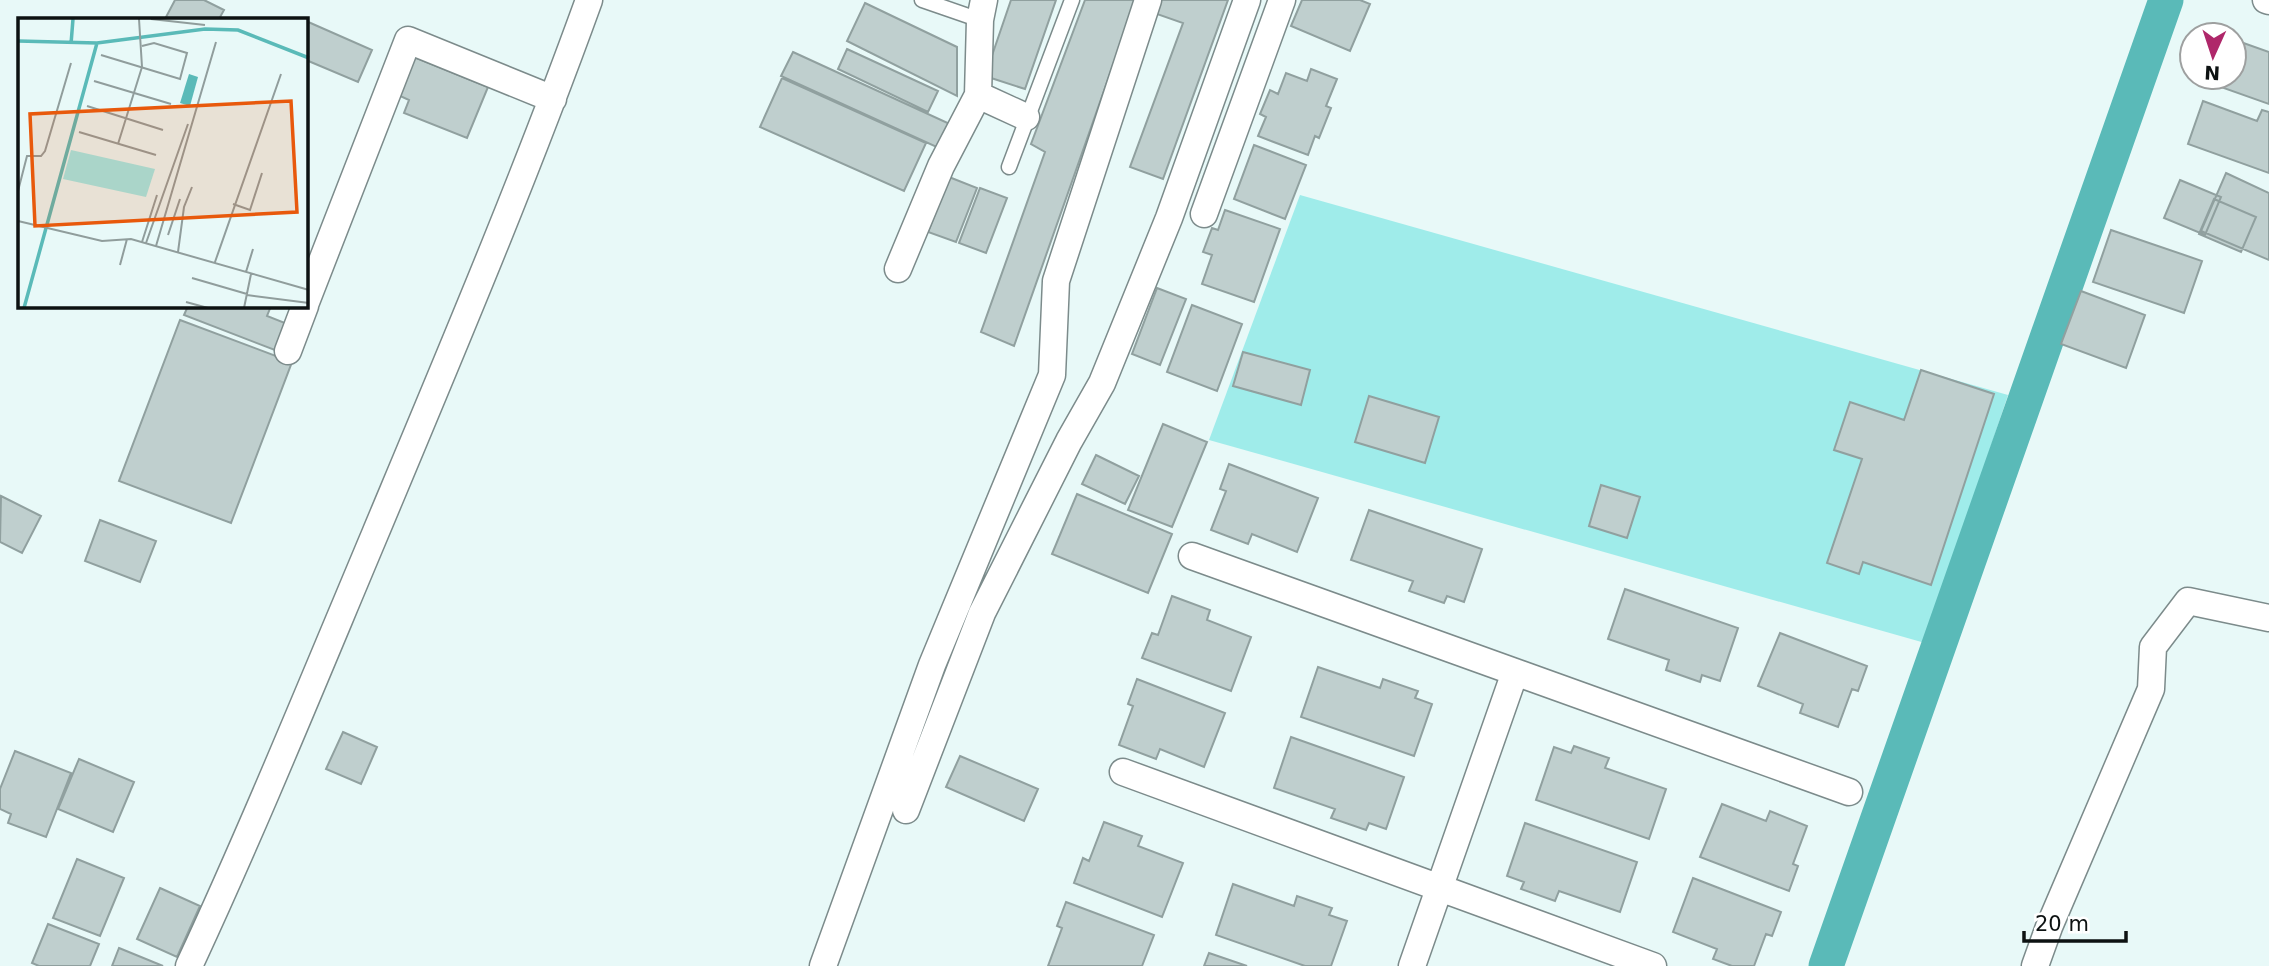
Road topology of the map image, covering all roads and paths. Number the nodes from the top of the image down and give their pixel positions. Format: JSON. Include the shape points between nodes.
{"nodes":[{"id":1,"x":589,"y":0,"type":"edge"},
{"id":2,"x":922,"y":0,"type":"edge"},
{"id":3,"x":1072,"y":0,"type":"edge"},
{"id":4,"x":1148,"y":0,"type":"edge"},
{"id":5,"x":1247,"y":0,"type":"edge"},
{"id":6,"x":1282,"y":0,"type":"edge"},
{"id":7,"x":982,"y":10,"type":"edge"},
{"id":8,"x":978,"y":95,"type":"junction"},
{"id":9,"x":553,"y":99,"type":"junction"},
{"id":10,"x":1026,"y":117,"type":"junction"},
{"id":11,"x":1009,"y":167,"type":"dead end"},
{"id":12,"x":1204,"y":214,"type":"dead end"},
{"id":13,"x":898,"y":269,"type":"dead end"},
{"id":14,"x":308,"y":296,"type":"edge"},
{"id":15,"x":304,"y":308,"type":"edge"},
{"id":16,"x":288,"y":351,"type":"dead end"},
{"id":17,"x":1192,"y":556,"type":"dead end"},
{"id":18,"x":2269,"y":618,"type":"edge"},
{"id":19,"x":1515,"y":672,"type":"junction"},
{"id":20,"x":1123,"y":772,"type":"dead end"},
{"id":21,"x":1849,"y":792,"type":"dead end"},
{"id":22,"x":906,"y":810,"type":"dead end"},
{"id":23,"x":1440,"y":888,"type":"junction"},
{"id":24,"x":189,"y":966,"type":"edge"},
{"id":25,"x":822,"y":966,"type":"edge"},
{"id":26,"x":1412,"y":966,"type":"edge"},
{"id":27,"x":1653,"y":966,"type":"edge"},
{"id":28,"x":2035,"y":966,"type":"edge"}],
"edges":[{"from":1,"to":9,"type":"street"},
{"from":2,"to":7,"type":"lane"},
{"from":3,"to":10,"type":"lane"},
{"from":4,"to":25,"type":"street","via":[[1056,281],[1052,374],[932,666]]},
{"from":5,"to":22,"type":"street","via":[[1169,218],[1102,383],[982,613]]},
{"from":6,"to":12,"type":"street"},
{"from":7,"to":8,"type":"street"},
{"from":8,"to":10,"type":"street"},
{"from":8,"to":13,"type":"street","via":[[941,166]]},
{"from":9,"to":14,"type":"street","via":[[408,40]]},
{"from":9,"to":24,"type":"street","via":[[408,456]]},
{"from":10,"to":11,"type":"lane"},
{"from":15,"to":16,"type":"street"},
{"from":17,"to":19,"type":"street"},
{"from":18,"to":28,"type":"street","via":[[2188,601],[2153,647],[2151,689]]},
{"from":19,"to":21,"type":"street"},
{"from":19,"to":23,"type":"street"},
{"from":20,"to":23,"type":"street"},
{"from":23,"to":26,"type":"street"},
{"from":23,"to":27,"type":"street"}]}
